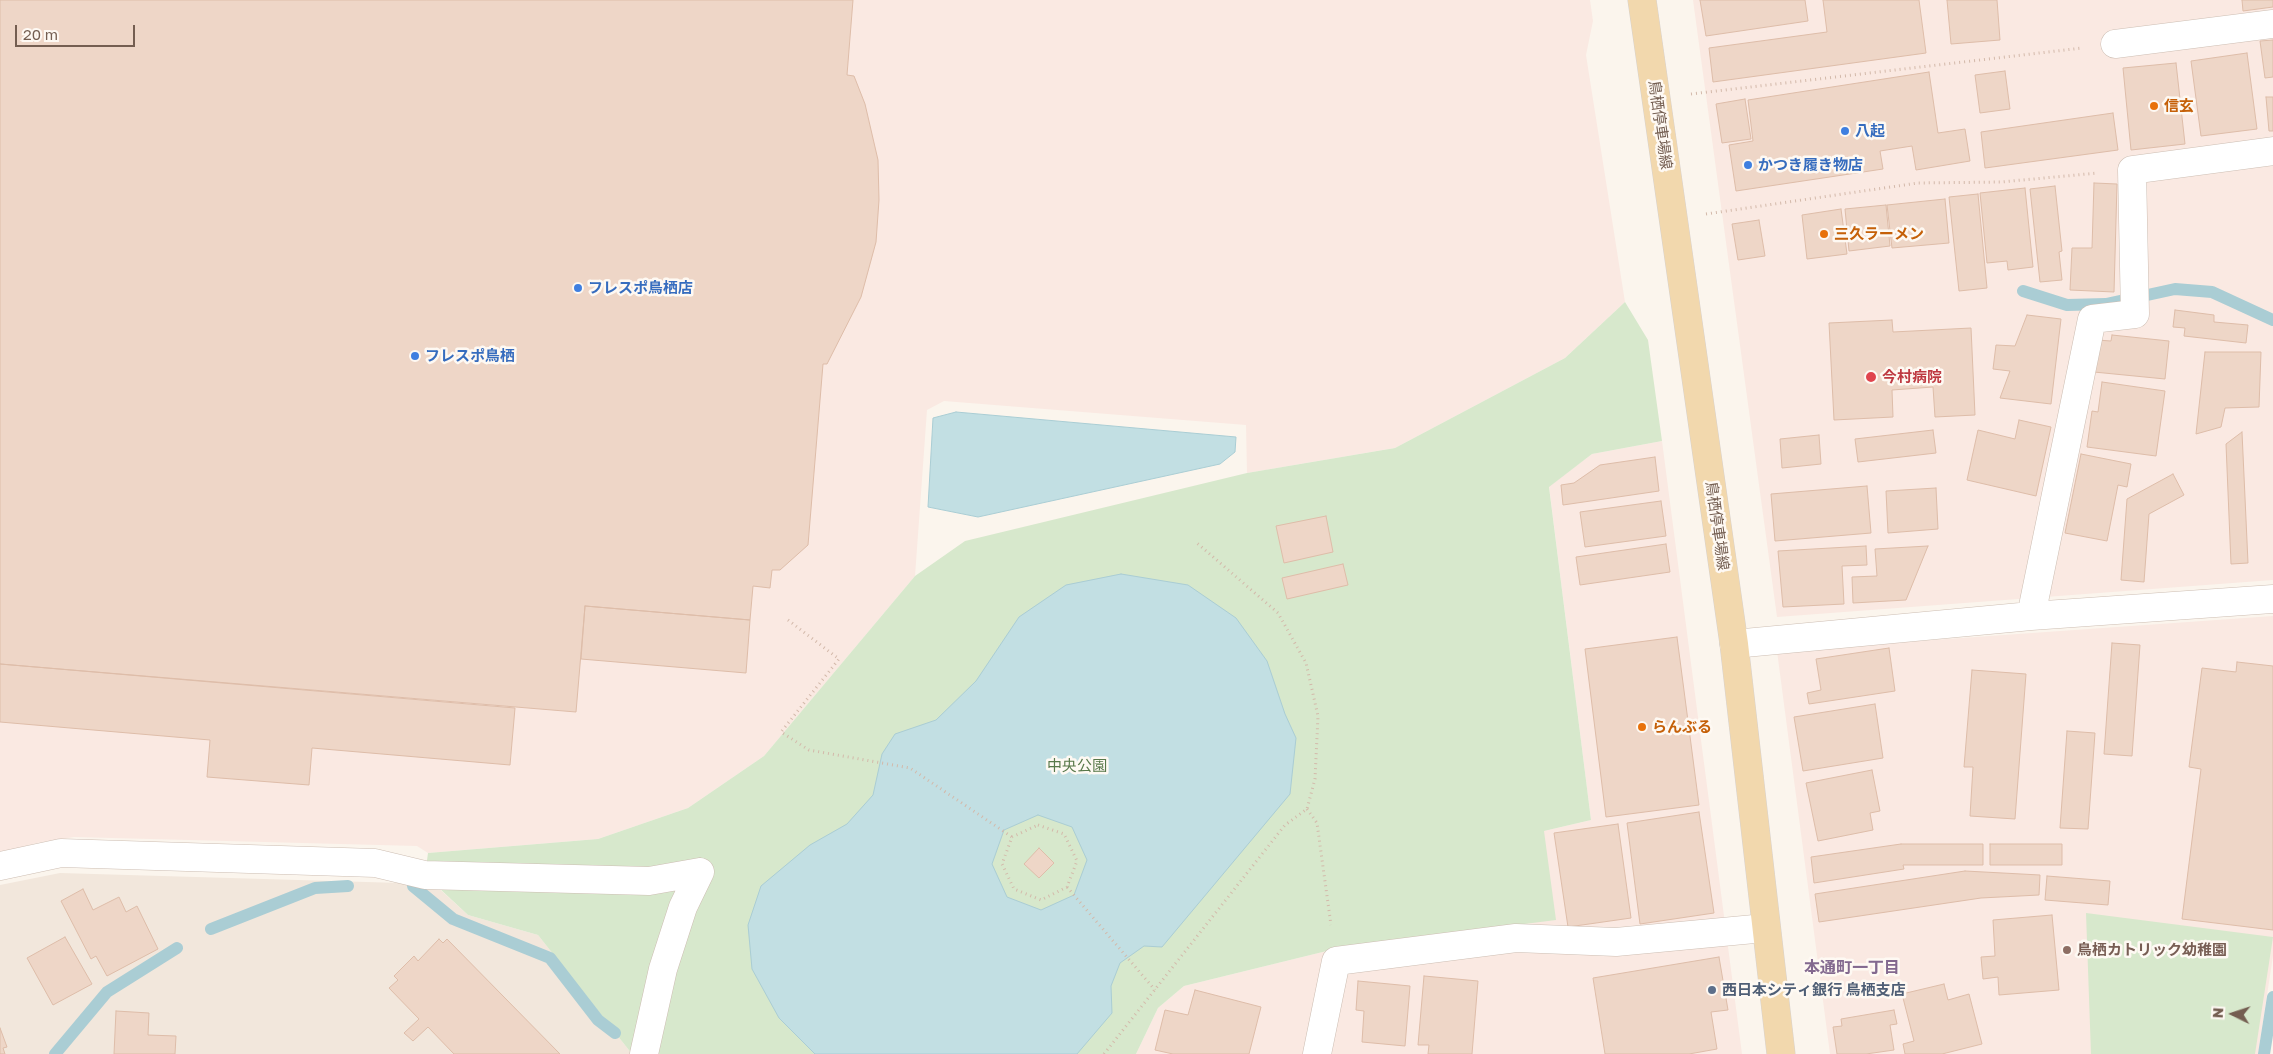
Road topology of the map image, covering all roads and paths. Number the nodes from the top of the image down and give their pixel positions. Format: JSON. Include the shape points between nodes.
{"nodes":[{"id":1,"x":1642,"y":0,"type":"edge"},
{"id":2,"x":2273,"y":24,"type":"edge"},
{"id":3,"x":2115,"y":44,"type":"joint"},
{"id":4,"x":1656,"y":98,"type":"junction"},
{"id":5,"x":2273,"y":151,"type":"edge"},
{"id":6,"x":2132,"y":170,"type":"junction"},
{"id":7,"x":1674,"y":219,"type":"junction"},
{"id":8,"x":1197,"y":543,"type":"dead end"},
{"id":9,"x":2273,"y":599,"type":"edge"},
{"id":10,"x":2031,"y":616,"type":"junction"},
{"id":11,"x":788,"y":620,"type":"dead end"},
{"id":12,"x":1734,"y":644,"type":"junction"},
{"id":13,"x":1307,"y":809,"type":"junction"},
{"id":14,"x":1012,"y":837,"type":"junction"},
{"id":15,"x":0,"y":866,"type":"edge"},
{"id":16,"x":1067,"y":887,"type":"junction"},
{"id":17,"x":1765,"y":928,"type":"junction"},
{"id":18,"x":1336,"y":961,"type":"junction"},
{"id":19,"x":1155,"y":990,"type":"junction"},
{"id":20,"x":644,"y":1054,"type":"edge"},
{"id":21,"x":1104,"y":1054,"type":"edge"},
{"id":22,"x":1317,"y":1054,"type":"edge"},
{"id":23,"x":1782,"y":1054,"type":"edge"}],
"edges":[{"from":1,"to":4,"type":"main road","name":"鳥栖停車場線"},
{"from":2,"to":3,"type":"street"},
{"from":3,"to":4,"type":"path"},
{"from":4,"to":7,"type":"main road","name":"鳥栖停車場線"},
{"from":5,"to":6,"type":"street"},
{"from":6,"to":7,"type":"path","via":[[2000,182],[1918,183]]},
{"from":6,"to":10,"type":"street","via":[[2134,302],[2092,319]]},
{"from":7,"to":12,"type":"main road","name":"鳥栖停車場線"},
{"from":8,"to":13,"type":"path","via":[[1278,613],[1306,664],[1318,716],[1316,779]]},
{"from":9,"to":10,"type":"street"},
{"from":10,"to":12,"type":"street"},
{"from":11,"to":14,"type":"path","via":[[839,660],[781,732],[809,750],[910,768]]},
{"from":12,"to":17,"type":"main road","name":"鳥栖停車場線"},
{"from":13,"to":18,"type":"path","via":[[1317,823]]},
{"from":13,"to":19,"type":"path","via":[[1285,825]]},
{"from":14,"to":16,"type":"path","via":[[1038,825],[1064,834],[1077,860]]},
{"from":14,"to":16,"type":"path","via":[[1002,864],[1014,889],[1041,900]]},
{"from":15,"to":20,"type":"street","via":[[60,853],[375,863],[425,875],[649,881],[700,872],[683,907],[663,969]]},
{"from":16,"to":19,"type":"path"},
{"from":17,"to":18,"type":"street","via":[[1616,942],[1516,938]]},
{"from":17,"to":23,"type":"main road","name":"鳥栖停車場線"},
{"from":18,"to":22,"type":"street"},
{"from":19,"to":21,"type":"path"}]}
